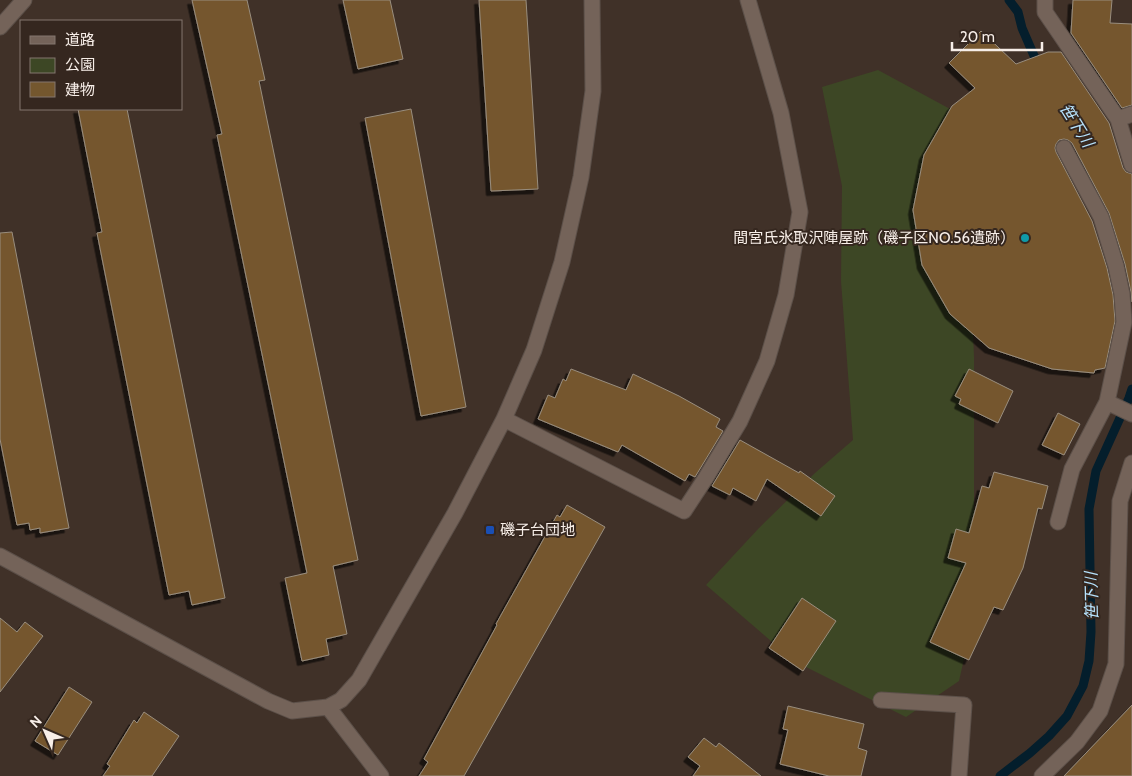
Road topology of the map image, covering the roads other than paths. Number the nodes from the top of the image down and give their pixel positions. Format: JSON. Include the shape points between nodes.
{"nodes":[{"id":1,"x":24,"y":0,"type":"edge"},
{"id":2,"x":592,"y":0,"type":"edge"},
{"id":3,"x":748,"y":0,"type":"edge"},
{"id":4,"x":1045,"y":0,"type":"edge"},
{"id":5,"x":0,"y":28,"type":"edge"},
{"id":6,"x":1125,"y":117,"type":"edge"},
{"id":7,"x":1064,"y":148,"type":"dead end"},
{"id":8,"x":1132,"y":164,"type":"edge"},
{"id":9,"x":1107,"y":402,"type":"junction"},
{"id":10,"x":1132,"y":414,"type":"edge"},
{"id":11,"x":504,"y":419,"type":"junction"},
{"id":12,"x":1132,"y":463,"type":"edge"},
{"id":13,"x":1058,"y":522,"type":"dead end"},
{"id":14,"x":0,"y":556,"type":"edge"},
{"id":15,"x":881,"y":700,"type":"dead end"},
{"id":16,"x":328,"y":707,"type":"junction"},
{"id":17,"x":381,"y":776,"type":"edge"},
{"id":18,"x":959,"y":776,"type":"edge"},
{"id":19,"x":1042,"y":776,"type":"edge"}],
"edges":[{"from":1,"to":5,"type":"street"},
{"from":2,"to":11,"type":"street","via":[[593,90],[581,177],[562,262],[534,350]]},
{"from":3,"to":11,"type":"street","via":[[781,113],[800,212],[786,296],[777,328],[767,361],[740,421],[684,510]]},
{"from":4,"to":6,"type":"street","via":[[1045,12]]},
{"from":6,"to":8,"type":"street"},
{"from":7,"to":9,"type":"street","via":[[1100,217],[1122,294],[1124,322]]},
{"from":9,"to":10,"type":"street"},
{"from":9,"to":13,"type":"street","via":[[1072,469]]},
{"from":11,"to":16,"type":"street","via":[[455,513],[359,680],[341,700]]},
{"from":12,"to":19,"type":"street","via":[[1120,501],[1116,664],[1100,710],[1078,742]]},
{"from":14,"to":16,"type":"street","via":[[268,701],[292,711]]},
{"from":15,"to":18,"type":"street","via":[[964,705]]},
{"from":16,"to":17,"type":"street"}]}
